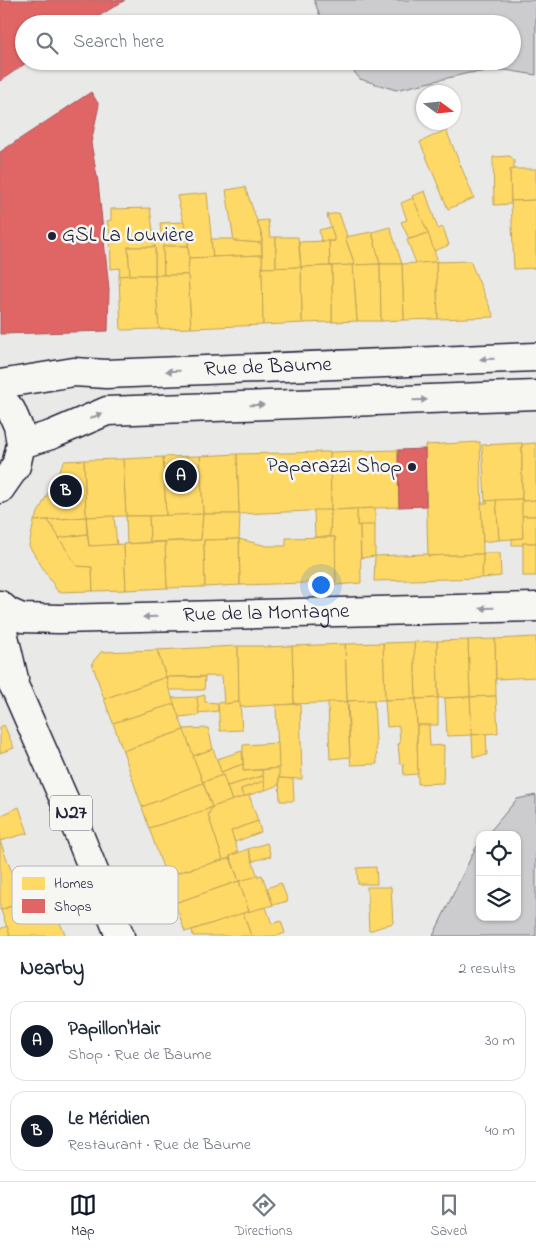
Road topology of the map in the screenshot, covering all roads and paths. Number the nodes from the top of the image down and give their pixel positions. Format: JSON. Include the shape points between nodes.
{"nodes":[{"id":1,"x":536,"y":357,"type":"edge"},
{"id":2,"x":0,"y":384,"type":"edge"},
{"id":3,"x":536,"y":395,"type":"edge"},
{"id":4,"x":0,"y":397,"type":"edge"},
{"id":5,"x":20,"y":444,"type":"junction"},
{"id":6,"x":0,"y":489,"type":"edge"},
{"id":7,"x":0,"y":605,"type":"edge"},
{"id":8,"x":536,"y":607,"type":"edge"},
{"id":9,"x":0,"y":619,"type":"edge"},
{"id":10,"x":0,"y":660,"type":"edge"},
{"id":11,"x":17,"y":692,"type":"junction"},
{"id":12,"x":92,"y":866,"type":"edge"},
{"id":13,"x":115,"y":924,"type":"edge"},
{"id":14,"x":120,"y":936,"type":"edge"}],
"edges":[{"from":1,"to":2,"type":"main road","name":"Rue de Baume","one_way":true,"via":[[106,374],[74,372]]},
{"from":5,"to":3,"type":"main road","name":"Rue de Baume","one_way":true,"via":[[51,435],[107,411]]},
{"from":4,"to":5,"type":"main road","via":[[18,426]]},
{"from":5,"to":6,"type":"main road","via":[[16,466]]},
{"from":8,"to":7,"type":"main road","name":"Rue de la Montagne","one_way":true,"via":[[59,619],[22,618]]},
{"from":9,"to":11,"type":"main road","number":"N27"},
{"from":10,"to":11,"type":"main road","number":"N27"},
{"from":11,"to":12,"type":"main road","number":"N27"},
{"from":13,"to":14,"type":"main road","number":"N27"}]}
